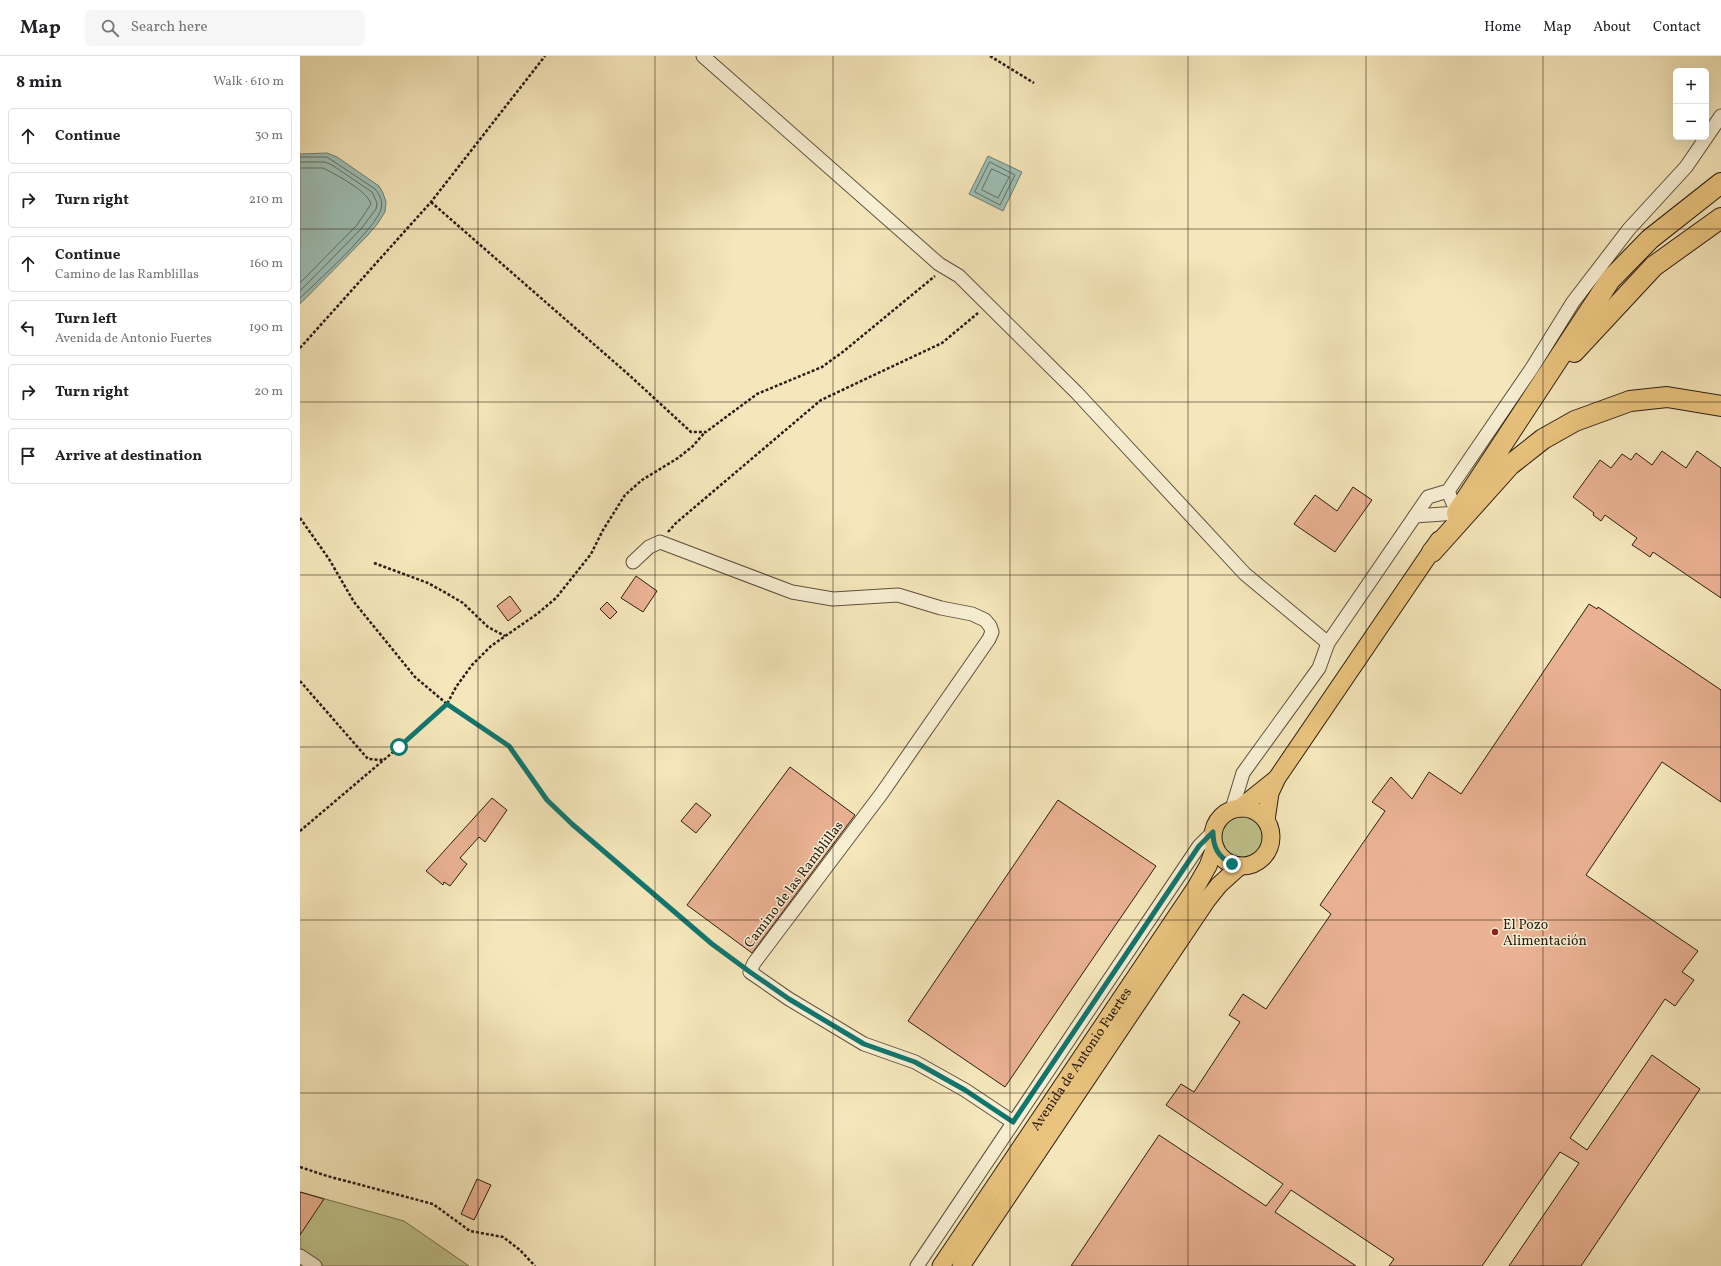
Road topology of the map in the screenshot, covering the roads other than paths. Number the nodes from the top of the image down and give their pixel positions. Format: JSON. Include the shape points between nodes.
{"nodes":[{"id":1,"x":703,"y":56,"type":"edge"},
{"id":2,"x":1721,"y":116,"type":"edge"},
{"id":3,"x":1721,"y":183,"type":"edge"},
{"id":4,"x":1721,"y":197,"type":"edge"},
{"id":5,"x":1721,"y":218,"type":"edge"},
{"id":6,"x":1577,"y":329,"type":"junction"},
{"id":7,"x":1526,"y":405,"type":"junction"},
{"id":8,"x":1721,"y":406,"type":"edge"},
{"id":9,"x":1448,"y":491,"type":"junction"},
{"id":10,"x":1457,"y":513,"type":"junction"},
{"id":11,"x":1415,"y":516,"type":"junction"},
{"id":12,"x":1432,"y":552,"type":"junction"},
{"id":13,"x":633,"y":562,"type":"dead end"},
{"id":14,"x":1328,"y":643,"type":"junction"},
{"id":15,"x":1277,"y":778,"type":"junction"},
{"id":16,"x":1236,"y":809,"type":"junction"},
{"id":17,"x":1266,"y":820,"type":"junction"},
{"id":18,"x":1214,"y":840,"type":"junction"},
{"id":19,"x":1240,"y":866,"type":"junction"},
{"id":20,"x":1013,"y":1122,"type":"junction"},
{"id":21,"x":300,"y":1256,"type":"edge"},
{"id":22,"x":315,"y":1266,"type":"edge"},
{"id":23,"x":917,"y":1266,"type":"edge"},
{"id":24,"x":941,"y":1266,"type":"edge"},
{"id":25,"x":961,"y":1266,"type":"edge"}],
"edges":[{"from":1,"to":14,"type":"street","via":[[945,268],[959,276],[1076,393],[1245,574]]},
{"from":2,"to":9,"type":"street","via":[[1686,167],[1629,229],[1572,302],[1532,368]]},
{"from":3,"to":6,"type":"highway","via":[[1650,238],[1610,280]]},
{"from":4,"to":6,"type":"highway","via":[[1655,247],[1626,273]]},
{"from":5,"to":7,"type":"highway","via":[[1654,266],[1604,317]]},
{"from":6,"to":7,"type":"highway"},
{"from":7,"to":10,"type":"highway"},
{"from":8,"to":12,"type":"highway","via":[[1667,397],[1630,401],[1575,421],[1542,439],[1510,464]]},
{"from":9,"to":10,"type":"street"},
{"from":9,"to":11,"type":"street","via":[[1428,497]]},
{"from":10,"to":11,"type":"street"},
{"from":10,"to":12,"type":"main road"},
{"from":11,"to":14,"type":"street"},
{"from":12,"to":15,"type":"main road"},
{"from":13,"to":20,"type":"street","name":"Camino de las Ramblillas","via":[[649,547],[660,542],[792,592],[833,599],[898,594],[941,608],[972,614],[985,620],[990,626],[992,632],[985,645],[882,793],[754,963],[750,972],[789,999],[864,1044],[915,1062],[965,1090]]},
{"from":14,"to":16,"type":"street","via":[[1319,668],[1243,773]]},
{"from":15,"to":16,"type":"main road"},
{"from":15,"to":17,"type":"main road","via":[[1270,792]]},
{"from":16,"to":17,"type":"main road","via":[[1254,811]]},
{"from":16,"to":18,"type":"main road","via":[[1223,815],[1217,822]]},
{"from":17,"to":19,"type":"main road","via":[[1271,838],[1265,855],[1249,865]]},
{"from":18,"to":19,"type":"main road","via":[[1225,860]]},
{"from":18,"to":20,"type":"street","name":"Avenida de Antonio Fuertes","via":[[1199,846]]},
{"from":18,"to":24,"type":"main road","name":"Avenida de Antonio Fuertes","via":[[1208,866],[1196,888]]},
{"from":19,"to":25,"type":"main road","name":"Avenida de Antonio Fuertes","via":[[1207,900]]},
{"from":20,"to":23,"type":"street","name":"Avenida de Antonio Fuertes"},
{"from":21,"to":22,"type":"street"}]}
